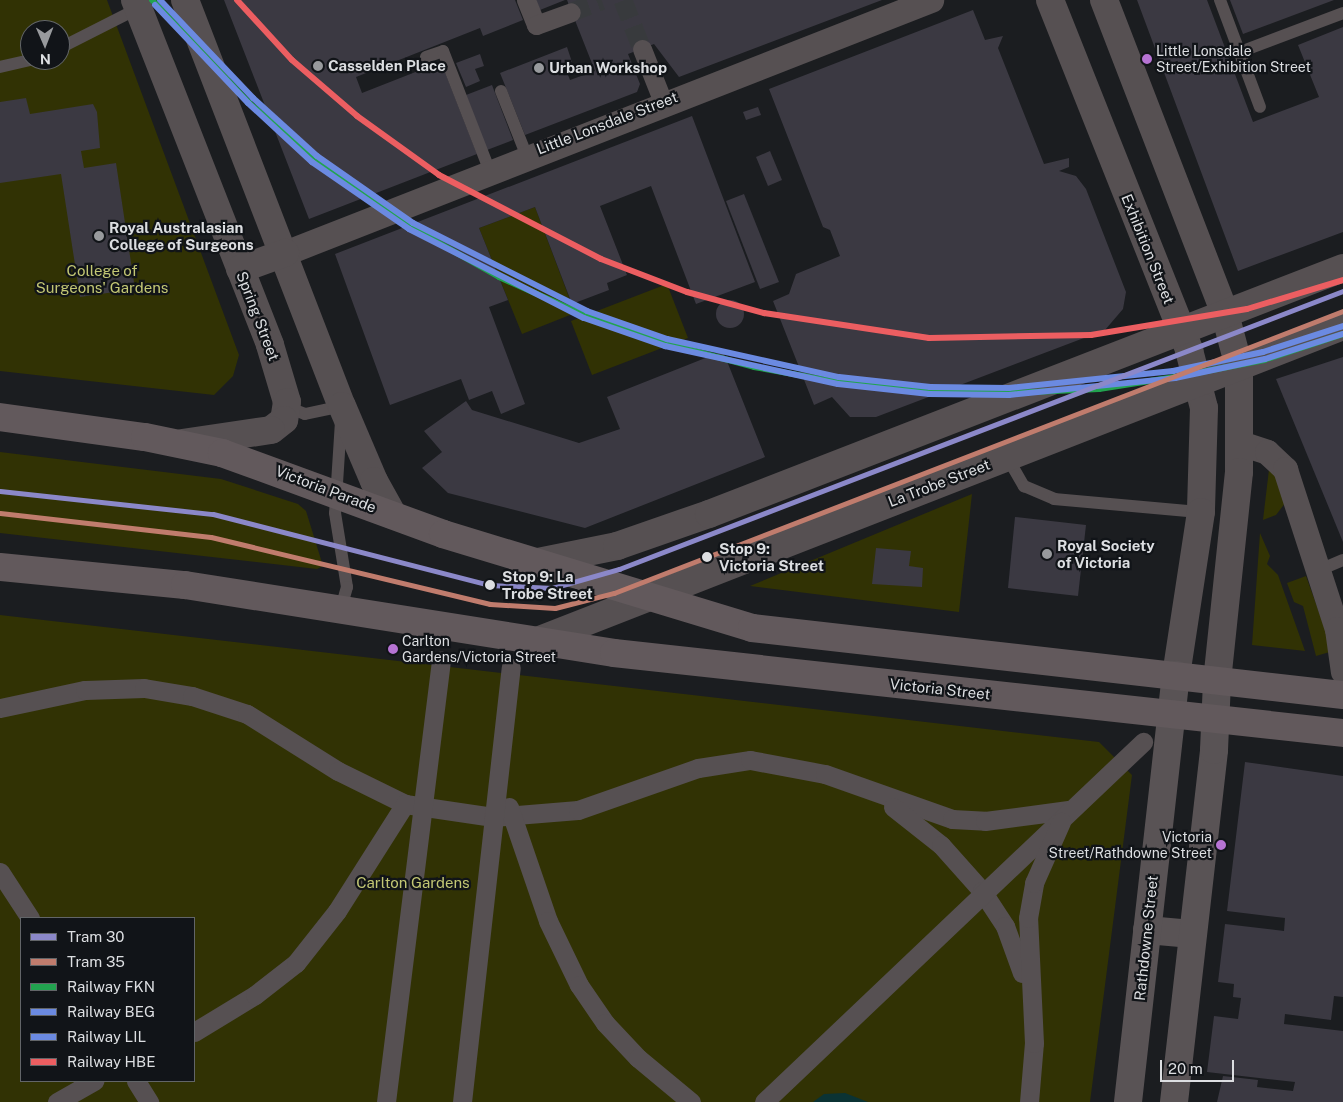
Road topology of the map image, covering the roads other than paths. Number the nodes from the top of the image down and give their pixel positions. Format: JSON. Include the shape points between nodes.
{"nodes":[{"id":1,"x":185,"y":0,"type":"edge"},
{"id":2,"x":526,"y":0,"type":"edge"},
{"id":3,"x":931,"y":0,"type":"edge"},
{"id":4,"x":1104,"y":0,"type":"edge"},
{"id":5,"x":1220,"y":0,"type":"edge"},
{"id":6,"x":1056,"y":2,"type":"edge"},
{"id":7,"x":137,"y":4,"type":"edge"},
{"id":8,"x":571,"y":12,"type":"tunnel mouth"},
{"id":9,"x":1343,"y":13,"type":"edge"},
{"id":10,"x":70,"y":42,"type":"edge"},
{"id":11,"x":642,"y":48,"type":"tunnel mouth"},
{"id":12,"x":1240,"y":52,"type":"junction"},
{"id":13,"x":426,"y":57,"type":"dead end"},
{"id":14,"x":20,"y":62,"type":"edge"},
{"id":15,"x":0,"y":67,"type":"edge"},
{"id":16,"x":501,"y":91,"type":"dead end"},
{"id":17,"x":663,"y":102,"type":"junction"},
{"id":18,"x":1260,"y":107,"type":"dead end"},
{"id":19,"x":526,"y":154,"type":"junction"},
{"id":20,"x":489,"y":169,"type":"junction"},
{"id":21,"x":285,"y":253,"type":"junction"},
{"id":22,"x":1343,"y":268,"type":"edge"},
{"id":23,"x":240,"y":269,"type":"junction"},
{"id":24,"x":1225,"y":314,"type":"junction"},
{"id":25,"x":1343,"y":326,"type":"edge"},
{"id":26,"x":1182,"y":332,"type":"junction"},
{"id":27,"x":1239,"y":366,"type":"junction"},
{"id":28,"x":1199,"y":382,"type":"junction"},
{"id":29,"x":342,"y":406,"type":"junction"},
{"id":30,"x":287,"y":407,"type":"junction"},
{"id":31,"x":0,"y":417,"type":"edge"},
{"id":32,"x":180,"y":443,"type":"junction"},
{"id":33,"x":1240,"y":443,"type":"junction"},
{"id":34,"x":1006,"y":456,"type":"junction"},
{"id":35,"x":337,"y":493,"type":"junction"},
{"id":36,"x":1201,"y":512,"type":"junction"},
{"id":37,"x":393,"y":515,"type":"junction"},
{"id":38,"x":1343,"y":560,"type":"edge"},
{"id":39,"x":533,"y":563,"type":"junction"},
{"id":40,"x":0,"y":567,"type":"edge"},
{"id":41,"x":1317,"y":570,"type":"junction"},
{"id":42,"x":644,"y":597,"type":"junction"},
{"id":43,"x":340,"y":612,"type":"junction"},
{"id":44,"x":537,"y":641,"type":"junction"},
{"id":45,"x":441,"y":660,"type":"dead end"},
{"id":46,"x":511,"y":668,"type":"dead end"},
{"id":47,"x":1343,"y":672,"type":"edge"},
{"id":48,"x":1176,"y":675,"type":"junction"},
{"id":49,"x":1217,"y":681,"type":"junction"},
{"id":50,"x":1343,"y":695,"type":"edge"},
{"id":51,"x":34,"y":702,"type":"junction"},
{"id":52,"x":0,"y":708,"type":"edge"},
{"id":53,"x":1170,"y":715,"type":"junction"},
{"id":54,"x":0,"y":717,"type":"edge"},
{"id":55,"x":1216,"y":720,"type":"junction"},
{"id":56,"x":1343,"y":733,"type":"edge"},
{"id":57,"x":1143,"y":742,"type":"dead end"},
{"id":58,"x":872,"y":791,"type":"junction"},
{"id":59,"x":405,"y":804,"type":"junction"},
{"id":60,"x":424,"y":810,"type":"junction"},
{"id":61,"x":1068,"y":810,"type":"junction"},
{"id":62,"x":502,"y":817,"type":"junction"},
{"id":63,"x":0,"y":872,"type":"edge"},
{"id":64,"x":982,"y":890,"type":"junction"},
{"id":65,"x":29,"y":917,"type":"edge"},
{"id":66,"x":1147,"y":930,"type":"junction"},
{"id":67,"x":1192,"y":934,"type":"junction"},
{"id":68,"x":1030,"y":996,"type":"junction"},
{"id":69,"x":195,"y":1031,"type":"edge"},
{"id":70,"x":92,"y":1082,"type":"edge"},
{"id":71,"x":137,"y":1082,"type":"edge"},
{"id":72,"x":57,"y":1102,"type":"edge"},
{"id":73,"x":149,"y":1102,"type":"edge"},
{"id":74,"x":386,"y":1102,"type":"edge"},
{"id":75,"x":462,"y":1102,"type":"edge"},
{"id":76,"x":691,"y":1102,"type":"edge"},
{"id":77,"x":764,"y":1102,"type":"edge"},
{"id":78,"x":1030,"y":1102,"type":"edge"},
{"id":79,"x":1128,"y":1102,"type":"edge"},
{"id":80,"x":1174,"y":1102,"type":"edge"}],
"edges":[{"from":1,"to":21,"type":"street"},
{"from":2,"to":8,"type":"street","via":[[536,25]]},
{"from":3,"to":17,"type":"street","name":"Little Lonsdale Street"},
{"from":4,"to":24,"type":"street"},
{"from":5,"to":12,"type":"lane"},
{"from":6,"to":26,"type":"street","name":"Exhibition Street"},
{"from":7,"to":10,"type":"lane"},
{"from":7,"to":23,"type":"street","name":"Spring Street"},
{"from":9,"to":12,"type":"lane"},
{"from":11,"to":17,"type":"street"},
{"from":12,"to":18,"type":"lane"},
{"from":13,"to":20,"type":"lane","via":[[443,51]]},
{"from":14,"to":15,"type":"lane"},
{"from":16,"to":19,"type":"lane"},
{"from":17,"to":19,"type":"street","name":"Little Lonsdale Street"},
{"from":19,"to":20,"type":"street","name":"Little Lonsdale Street"},
{"from":20,"to":21,"type":"street","name":"Little Lonsdale Street"},
{"from":21,"to":23,"type":"street"},
{"from":21,"to":29,"type":"street"},
{"from":22,"to":24,"type":"street"},
{"from":23,"to":30,"type":"street","name":"Spring Street","via":[[278,366]]},
{"from":24,"to":26,"type":"street"},
{"from":24,"to":27,"type":"street"},
{"from":25,"to":27,"type":"street","name":"La Trobe Street"},
{"from":26,"to":28,"type":"street","name":"Exhibition Street"},
{"from":26,"to":39,"type":"street","via":[[709,514],[617,546]]},
{"from":27,"to":28,"type":"street","name":"La Trobe Street"},
{"from":27,"to":33,"type":"street"},
{"from":28,"to":34,"type":"street","name":"La Trobe Street"},
{"from":28,"to":36,"type":"street","name":"Exhibition Street","via":[[1205,427]]},
{"from":29,"to":30,"type":"lane","via":[[309,414]]},
{"from":29,"to":35,"type":"lane"},
{"from":29,"to":37,"type":"street","via":[[371,476]]},
{"from":30,"to":32,"type":"street","via":[[284,420],[271,430]]},
{"from":31,"to":32,"type":"main road","name":"Victoria Parade"},
{"from":32,"to":35,"type":"main road","name":"Victoria Parade"},
{"from":33,"to":41,"type":"street","via":[[1267,452],[1285,469]]},
{"from":33,"to":49,"type":"street"},
{"from":34,"to":36,"type":"lane","via":[[1024,486],[1054,499]]},
{"from":34,"to":42,"type":"street","name":"La Trobe Street"},
{"from":35,"to":37,"type":"main road","name":"Victoria Parade"},
{"from":35,"to":43,"type":"lane","via":[[335,513],[347,587]]},
{"from":36,"to":48,"type":"street","name":"Exhibition Street"},
{"from":37,"to":39,"type":"main road","name":"Victoria Parade"},
{"from":38,"to":41,"type":"lane"},
{"from":39,"to":42,"type":"main road","name":"Victoria Parade"},
{"from":40,"to":43,"type":"main road","via":[[186,585]]},
{"from":41,"to":47,"type":"street","via":[[1337,629]]},
{"from":42,"to":44,"type":"street","name":"La Trobe Street"},
{"from":42,"to":48,"type":"main road","via":[[769,631]]},
{"from":43,"to":44,"type":"main road"},
{"from":44,"to":53,"type":"main road","name":"Victoria Street"},
{"from":45,"to":60,"type":"street"},
{"from":46,"to":62,"type":"street","via":[[500,777]]},
{"from":48,"to":49,"type":"main road"},
{"from":48,"to":53,"type":"main road","name":"Exhibition Street"},
{"from":49,"to":50,"type":"main road"},
{"from":49,"to":55,"type":"main road"},
{"from":51,"to":52,"type":"street"},
{"from":51,"to":54,"type":"street"},
{"from":51,"to":59,"type":"street","via":[[85,690],[144,688],[192,696],[247,714],[338,771]]},
{"from":53,"to":55,"type":"main road","name":"Victoria Street"},
{"from":53,"to":66,"type":"main road","name":"Rathdowne Street"},
{"from":55,"to":56,"type":"main road","name":"Victoria Street"},
{"from":55,"to":67,"type":"main road"},
{"from":57,"to":61,"type":"street"},
{"from":58,"to":61,"type":"street","via":[[952,820],[985,821]]},
{"from":58,"to":62,"type":"street","via":[[824,774],[750,760],[698,768],[578,810]]},
{"from":58,"to":64,"type":"street","via":[[941,845]]},
{"from":59,"to":60,"type":"street"},
{"from":59,"to":69,"type":"street","via":[[337,911],[296,963],[255,995]]},
{"from":60,"to":62,"type":"street"},
{"from":60,"to":74,"type":"street"},
{"from":61,"to":64,"type":"street"},
{"from":61,"to":68,"type":"street","via":[[1047,850],[1029,909]]},
{"from":62,"to":75,"type":"street"},
{"from":62,"to":76,"type":"street","via":[[579,985],[605,1023],[638,1058]]},
{"from":63,"to":65,"type":"street"},
{"from":64,"to":68,"type":"street","via":[[1005,926]]},
{"from":64,"to":77,"type":"street"},
{"from":66,"to":67,"type":"main road"},
{"from":66,"to":79,"type":"main road","name":"Rathdowne Street"},
{"from":67,"to":80,"type":"main road"},
{"from":68,"to":78,"type":"street","via":[[1034,1043]]},
{"from":70,"to":72,"type":"street"},
{"from":71,"to":73,"type":"street"}]}
